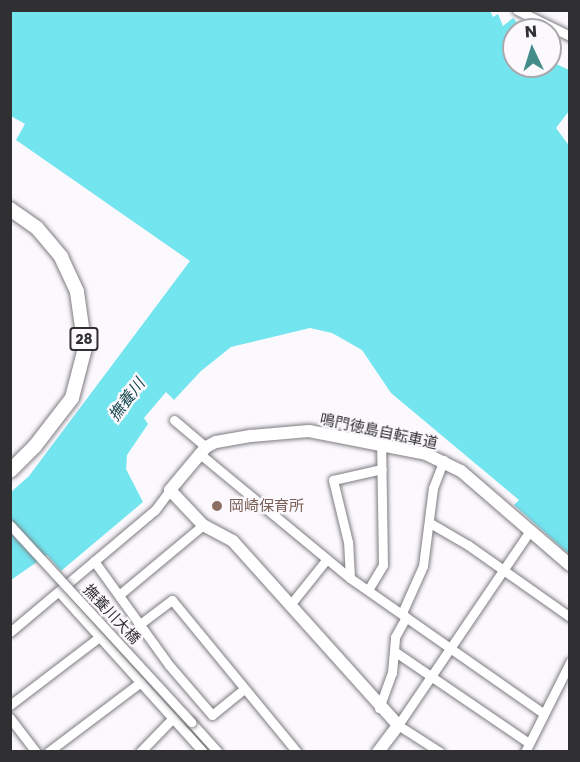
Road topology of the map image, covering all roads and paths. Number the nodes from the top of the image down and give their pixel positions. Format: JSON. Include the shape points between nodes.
{"nodes":[{"id":1,"x":517,"y":10,"type":"edge"},
{"id":2,"x":570,"y":36,"type":"edge"},
{"id":3,"x":10,"y":209,"type":"edge"},
{"id":4,"x":174,"y":420,"type":"dead end"},
{"id":5,"x":381,"y":444,"type":"junction"},
{"id":6,"x":203,"y":451,"type":"junction"},
{"id":7,"x":444,"y":460,"type":"junction"},
{"id":8,"x":382,"y":469,"type":"junction"},
{"id":9,"x":10,"y":471,"type":"edge"},
{"id":10,"x":170,"y":490,"type":"junction"},
{"id":11,"x":430,"y":523,"type":"junction"},
{"id":12,"x":10,"y":525,"type":"edge"},
{"id":13,"x":203,"y":525,"type":"junction"},
{"id":14,"x":530,"y":532,"type":"junction"},
{"id":15,"x":326,"y":560,"type":"junction"},
{"id":16,"x":94,"y":561,"type":"junction"},
{"id":17,"x":570,"y":565,"type":"edge"},
{"id":18,"x":501,"y":569,"type":"junction"},
{"id":19,"x":350,"y":578,"type":"junction"},
{"id":20,"x":368,"y":590,"type":"junction"},
{"id":21,"x":59,"y":592,"type":"junction"},
{"id":22,"x":119,"y":595,"type":"junction"},
{"id":23,"x":290,"y":605,"type":"junction"},
{"id":24,"x":404,"y":615,"type":"junction"},
{"id":25,"x":570,"y":617,"type":"edge"},
{"id":26,"x":140,"y":624,"type":"junction"},
{"id":27,"x":10,"y":632,"type":"edge"},
{"id":28,"x":98,"y":638,"type":"junction"},
{"id":29,"x":449,"y":648,"type":"junction"},
{"id":30,"x":394,"y":651,"type":"junction"},
{"id":31,"x":570,"y":662,"type":"edge"},
{"id":32,"x":432,"y":674,"type":"junction"},
{"id":33,"x":141,"y":682,"type":"junction"},
{"id":34,"x":243,"y":690,"type":"junction"},
{"id":35,"x":10,"y":705,"type":"edge"},
{"id":36,"x":379,"y":708,"type":"junction"},
{"id":37,"x":544,"y":714,"type":"junction"},
{"id":38,"x":10,"y":718,"type":"edge"},
{"id":39,"x":173,"y":718,"type":"junction"},
{"id":40,"x":398,"y":725,"type":"junction"},
{"id":41,"x":527,"y":747,"type":"edge"},
{"id":42,"x":36,"y":752,"type":"edge"},
{"id":43,"x":48,"y":752,"type":"edge"},
{"id":44,"x":140,"y":752,"type":"edge"},
{"id":45,"x":203,"y":752,"type":"edge"},
{"id":46,"x":218,"y":752,"type":"edge"},
{"id":47,"x":297,"y":752,"type":"edge"},
{"id":48,"x":378,"y":752,"type":"edge"},
{"id":49,"x":440,"y":752,"type":"edge"}],
"edges":[{"from":1,"to":2,"type":"street"},
{"from":3,"to":9,"type":"highway","number":"28","via":[[36,228],[61,257],[80,303],[85,348],[72,398]]},
{"from":4,"to":6,"type":"street"},
{"from":5,"to":6,"type":"main road","name":"鳴門徳島自転車道","via":[[301,431],[216,441]]},
{"from":5,"to":7,"type":"main road","name":"鳴門徳島自転車道"},
{"from":5,"to":8,"type":"street"},
{"from":6,"to":10,"type":"main road"},
{"from":6,"to":15,"type":"street"},
{"from":7,"to":11,"type":"street","via":[[433,488]]},
{"from":7,"to":14,"type":"main road","name":"鳴門徳島自転車道"},
{"from":8,"to":19,"type":"street","via":[[333,480],[348,542]]},
{"from":8,"to":20,"type":"street","via":[[383,566]]},
{"from":10,"to":13,"type":"main road"},
{"from":10,"to":16,"type":"street","via":[[155,510]]},
{"from":11,"to":18,"type":"street"},
{"from":11,"to":24,"type":"street","via":[[423,566]]},
{"from":12,"to":46,"type":"street","name":"撫養川大橋","bridge":true},
{"from":13,"to":22,"type":"street"},
{"from":13,"to":23,"type":"main road","via":[[233,541]]},
{"from":14,"to":17,"type":"main road","name":"鳴門徳島自転車道"},
{"from":14,"to":18,"type":"street"},
{"from":15,"to":19,"type":"street"},
{"from":15,"to":23,"type":"street"},
{"from":16,"to":21,"type":"street"},
{"from":16,"to":22,"type":"street"},
{"from":18,"to":25,"type":"street"},
{"from":18,"to":29,"type":"street"},
{"from":19,"to":20,"type":"street"},
{"from":20,"to":24,"type":"street"},
{"from":21,"to":27,"type":"street"},
{"from":21,"to":28,"type":"street"},
{"from":22,"to":26,"type":"street"},
{"from":23,"to":36,"type":"main road","via":[[356,675]]},
{"from":24,"to":29,"type":"street"},
{"from":24,"to":30,"type":"street"},
{"from":26,"to":34,"type":"street","via":[[172,600]]},
{"from":26,"to":34,"type":"street","via":[[212,715]]},
{"from":28,"to":33,"type":"street"},
{"from":28,"to":35,"type":"street"},
{"from":29,"to":32,"type":"street"},
{"from":29,"to":37,"type":"street"},
{"from":30,"to":32,"type":"street"},
{"from":30,"to":36,"type":"street","via":[[392,673]]},
{"from":31,"to":37,"type":"street"},
{"from":32,"to":40,"type":"street"},
{"from":32,"to":41,"type":"street"},
{"from":33,"to":39,"type":"street"},
{"from":33,"to":43,"type":"street"},
{"from":34,"to":47,"type":"street"},
{"from":36,"to":40,"type":"main road"},
{"from":37,"to":41,"type":"street"},
{"from":38,"to":42,"type":"street"},
{"from":39,"to":44,"type":"street"},
{"from":39,"to":45,"type":"street"},
{"from":40,"to":48,"type":"main road"},
{"from":40,"to":49,"type":"street"}]}
